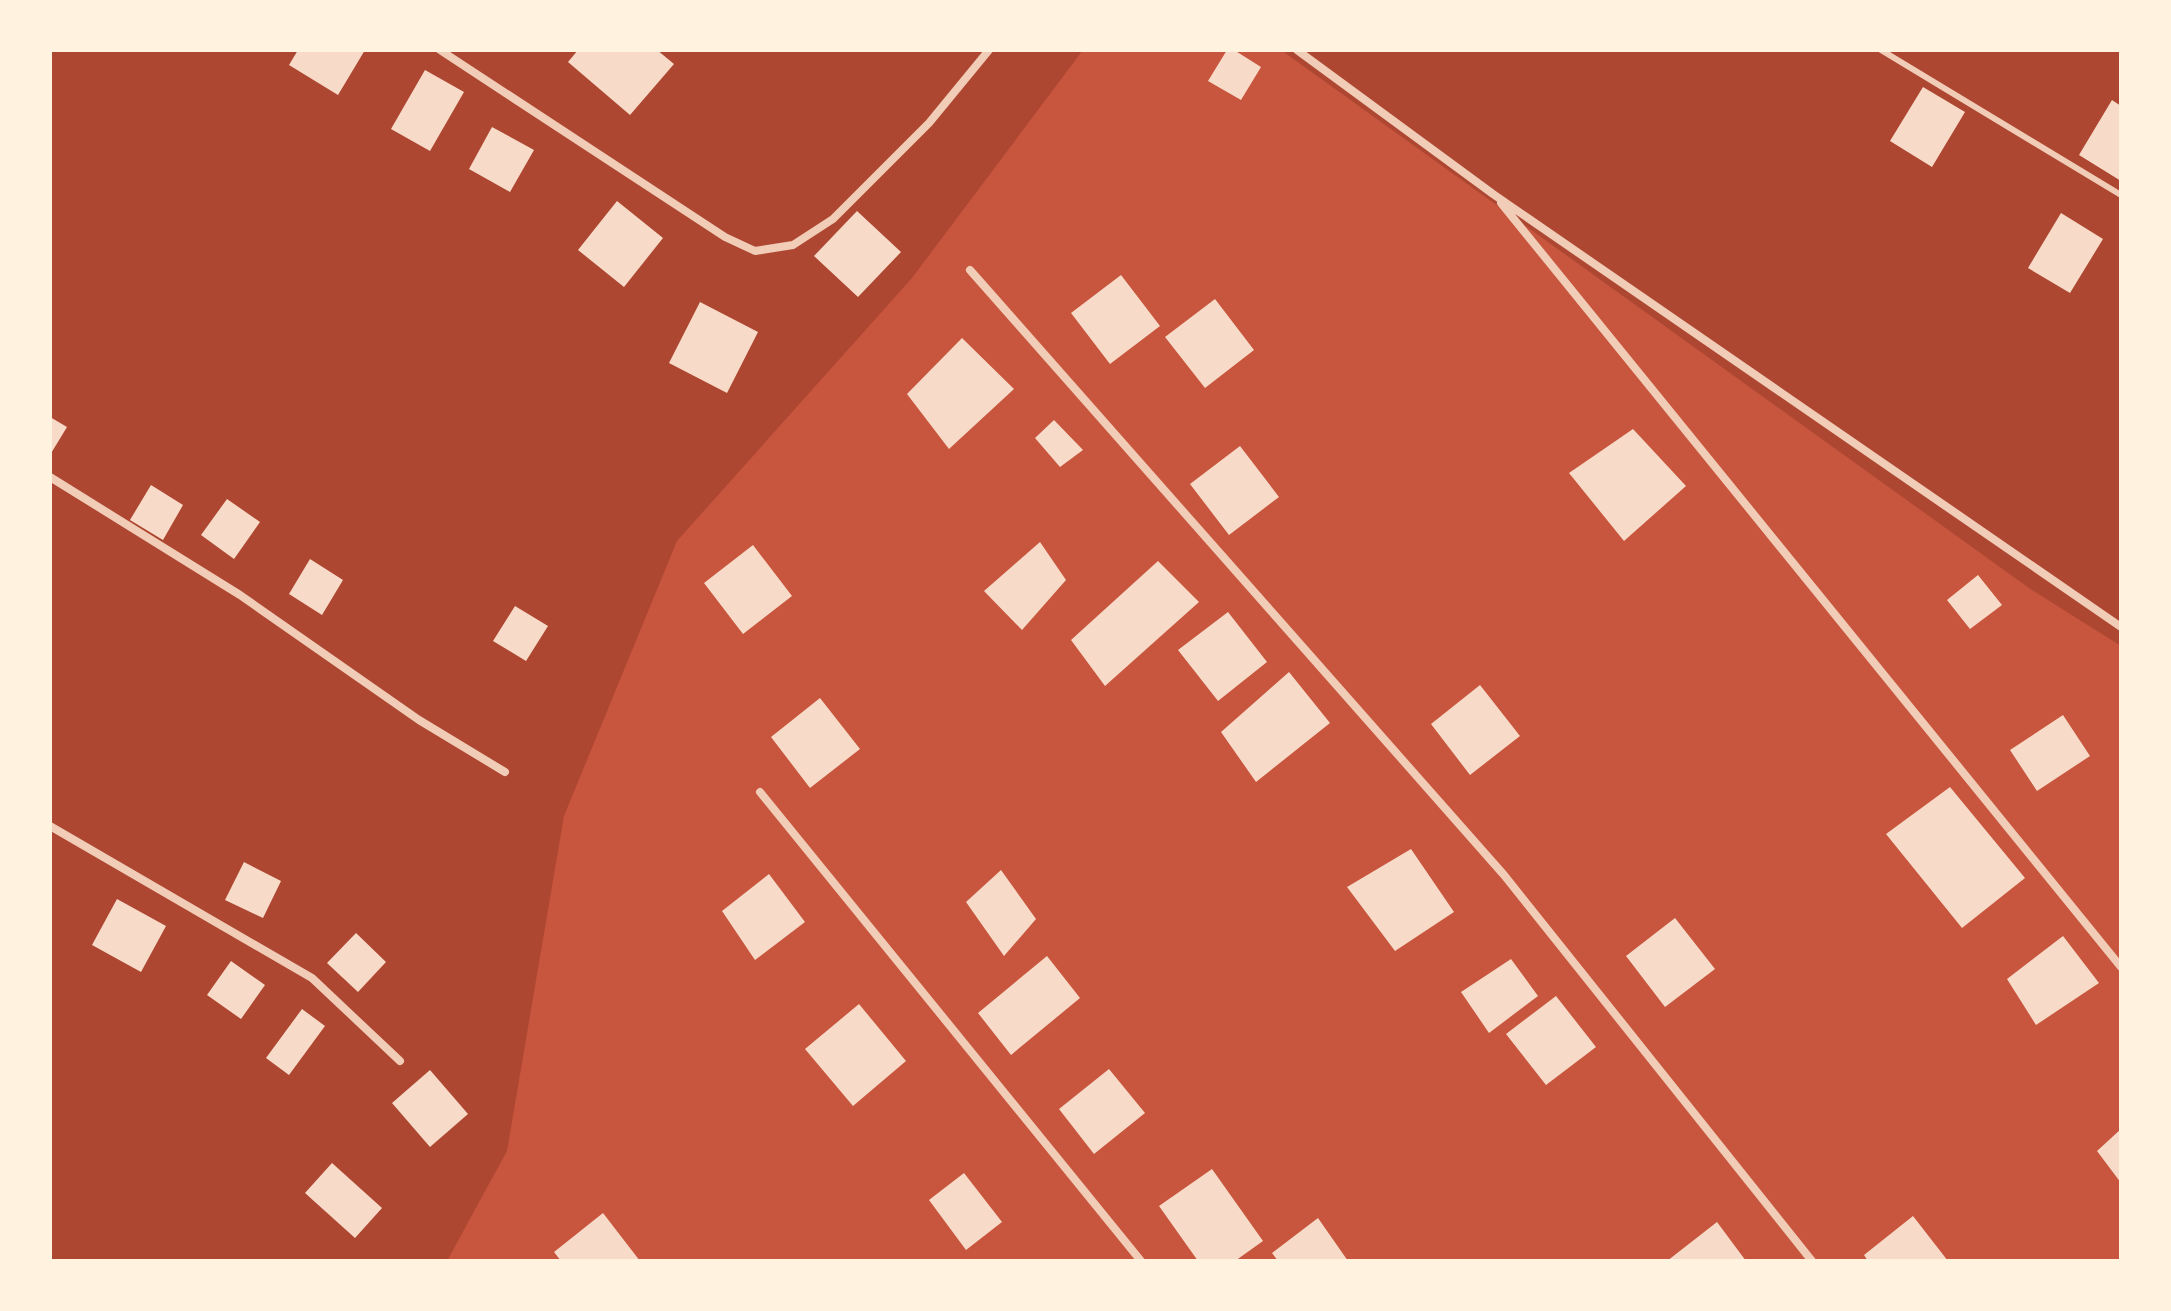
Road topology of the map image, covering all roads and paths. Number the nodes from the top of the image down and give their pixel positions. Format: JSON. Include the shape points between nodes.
{"nodes":[{"id":1,"x":440,"y":50,"type":"edge"},
{"id":2,"x":989,"y":50,"type":"edge"},
{"id":3,"x":1297,"y":50,"type":"edge"},
{"id":4,"x":1881,"y":50,"type":"edge"},
{"id":5,"x":1493,"y":194,"type":"junction"},
{"id":6,"x":2121,"y":195,"type":"edge"},
{"id":7,"x":970,"y":270,"type":"dead end"},
{"id":8,"x":50,"y":477,"type":"edge"},
{"id":9,"x":2121,"y":627,"type":"edge"},
{"id":10,"x":505,"y":772,"type":"dead end"},
{"id":11,"x":760,"y":792,"type":"dead end"},
{"id":12,"x":50,"y":826,"type":"edge"},
{"id":13,"x":2121,"y":967,"type":"edge"},
{"id":14,"x":400,"y":1061,"type":"dead end"},
{"id":15,"x":1141,"y":1261,"type":"edge"},
{"id":16,"x":1812,"y":1261,"type":"edge"}],
"edges":[{"from":1,"to":2,"type":"street","via":[[725,237],[755,251],[793,245],[833,219],[929,123]]},
{"from":3,"to":5,"type":"street"},
{"from":4,"to":6,"type":"lane"},
{"from":5,"to":9,"type":"street"},
{"from":5,"to":13,"type":"street"},
{"from":7,"to":16,"type":"street","via":[[1504,875]]},
{"from":8,"to":10,"type":"street","via":[[240,595],[419,720]]},
{"from":11,"to":15,"type":"street"},
{"from":12,"to":14,"type":"street","via":[[312,978]]}]}
